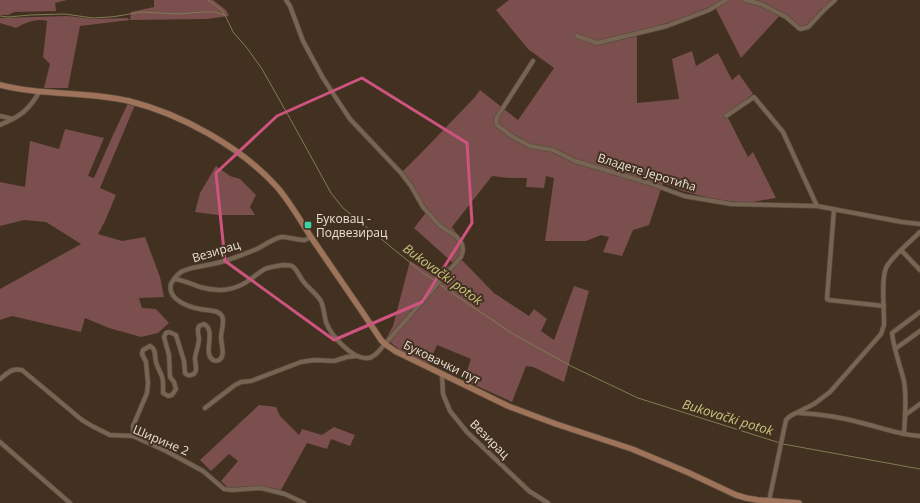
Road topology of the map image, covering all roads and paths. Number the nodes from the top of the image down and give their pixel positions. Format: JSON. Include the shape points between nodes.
{"nodes":[{"id":1,"x":286,"y":0,"type":"edge"},
{"id":2,"x":726,"y":0,"type":"edge"},
{"id":3,"x":745,"y":0,"type":"edge"},
{"id":4,"x":835,"y":0,"type":"edge"},
{"id":5,"x":577,"y":36,"type":"dead end"},
{"id":6,"x":533,"y":61,"type":"dead end"},
{"id":7,"x":0,"y":85,"type":"edge"},
{"id":8,"x":40,"y":92,"type":"junction"},
{"id":9,"x":0,"y":116,"type":"edge"},
{"id":10,"x":726,"y":116,"type":"dead end"},
{"id":11,"x":14,"y":119,"type":"junction"},
{"id":12,"x":0,"y":125,"type":"edge"},
{"id":13,"x":816,"y":206,"type":"junction"},
{"id":14,"x":834,"y":209,"type":"junction"},
{"id":15,"x":920,"y":224,"type":"edge"},
{"id":16,"x":919,"y":234,"type":"edge"},
{"id":17,"x":311,"y":237,"type":"junction"},
{"id":18,"x":901,"y":250,"type":"junction"},
{"id":19,"x":920,"y":270,"type":"edge"},
{"id":20,"x":174,"y":279,"type":"junction"},
{"id":21,"x":884,"y":306,"type":"junction"},
{"id":22,"x":920,"y":312,"type":"edge"},
{"id":23,"x":920,"y":331,"type":"edge"},
{"id":24,"x":385,"y":344,"type":"junction"},
{"id":25,"x":895,"y":349,"type":"junction"},
{"id":26,"x":356,"y":356,"type":"junction"},
{"id":27,"x":442,"y":375,"type":"junction"},
{"id":28,"x":0,"y":379,"type":"edge"},
{"id":29,"x":920,"y":404,"type":"edge"},
{"id":30,"x":205,"y":408,"type":"dead end"},
{"id":31,"x":797,"y":413,"type":"junction"},
{"id":32,"x":905,"y":415,"type":"junction"},
{"id":33,"x":904,"y":434,"type":"junction"},
{"id":34,"x":133,"y":436,"type":"junction"},
{"id":35,"x":920,"y":436,"type":"edge"},
{"id":36,"x":0,"y":442,"type":"edge"},
{"id":37,"x":769,"y":501,"type":"junction"},
{"id":38,"x":70,"y":503,"type":"edge"},
{"id":39,"x":304,"y":503,"type":"edge"},
{"id":40,"x":548,"y":503,"type":"edge"},
{"id":41,"x":799,"y":503,"type":"edge"}],
"edges":[{"from":1,"to":24,"type":"street","via":[[303,41],[350,119],[402,174],[423,207],[440,226],[456,236],[462,244],[460,257]]},
{"from":2,"to":5,"type":"street","via":[[709,10],[667,26],[597,43]]},
{"from":3,"to":4,"type":"street","via":[[761,4],[786,16],[800,28],[808,27]]},
{"from":6,"to":13,"type":"street","name":"Владете Јеротића","via":[[496,120],[498,125],[522,142],[553,150],[575,161],[684,196],[731,204]]},
{"from":7,"to":8,"type":"street","name":"Буковачки пут"},
{"from":8,"to":11,"type":"street","via":[[29,108]]},
{"from":8,"to":17,"type":"street","name":"Буковачки пут","via":[[116,98],[159,110],[213,136],[247,159],[269,179],[287,200]]},
{"from":9,"to":11,"type":"street"},
{"from":10,"to":13,"type":"street","via":[[754,97],[782,132]]},
{"from":11,"to":12,"type":"street"},
{"from":13,"to":14,"type":"street","name":"Владете Јеротића"},
{"from":14,"to":15,"type":"street","name":"Владете Јеротића"},
{"from":14,"to":21,"type":"street","via":[[827,299]]},
{"from":16,"to":18,"type":"street"},
{"from":17,"to":20,"type":"street","name":"Везирац","via":[[306,240],[279,238],[224,261],[181,271]]},
{"from":17,"to":24,"type":"street","name":"Буковачки пут"},
{"from":18,"to":19,"type":"street"},
{"from":18,"to":21,"type":"street","via":[[886,268]]},
{"from":20,"to":26,"type":"street","via":[[220,290],[239,286],[275,266],[292,266],[321,301],[326,321],[334,336]]},
{"from":20,"to":34,"type":"street","via":[[171,283],[171,293],[175,298],[189,306],[217,312],[223,317],[222,356],[218,361],[212,360],[209,354],[210,333],[204,324],[199,326],[196,369],[193,374],[187,375],[176,336],[169,332],[166,334],[164,337],[169,355],[170,377],[176,389],[168,396],[163,393],[156,353],[150,346],[143,350],[148,373],[147,393],[134,426]]},
{"from":21,"to":31,"type":"street","via":[[884,326],[881,334],[830,392]]},
{"from":22,"to":25,"type":"street","via":[[892,333]]},
{"from":23,"to":25,"type":"street"},
{"from":24,"to":26,"type":"street","via":[[369,358]]},
{"from":24,"to":27,"type":"street","name":"Буковачки пут"},
{"from":25,"to":32,"type":"street","via":[[904,383]]},
{"from":26,"to":30,"type":"street","via":[[334,361],[301,362],[251,381],[241,382]]},
{"from":27,"to":37,"type":"street","name":"Буковачки пут","via":[[508,406],[632,449],[736,495],[751,500]]},
{"from":27,"to":40,"type":"street","name":"Везирац","via":[[443,394],[450,411],[467,432],[529,491]]},
{"from":28,"to":34,"type":"street","name":"Ширине 2","via":[[11,370],[22,370],[92,426],[110,435]]},
{"from":29,"to":32,"type":"street"},
{"from":31,"to":33,"type":"street","via":[[828,416]]},
{"from":31,"to":37,"type":"street","via":[[787,418]]},
{"from":32,"to":33,"type":"street"},
{"from":33,"to":35,"type":"street"},
{"from":34,"to":39,"type":"street","name":"Ширине 2","via":[[203,471],[224,489],[261,488],[285,494]]},
{"from":36,"to":38,"type":"street"},
{"from":37,"to":41,"type":"street","name":"Буковачки пут"}]}
